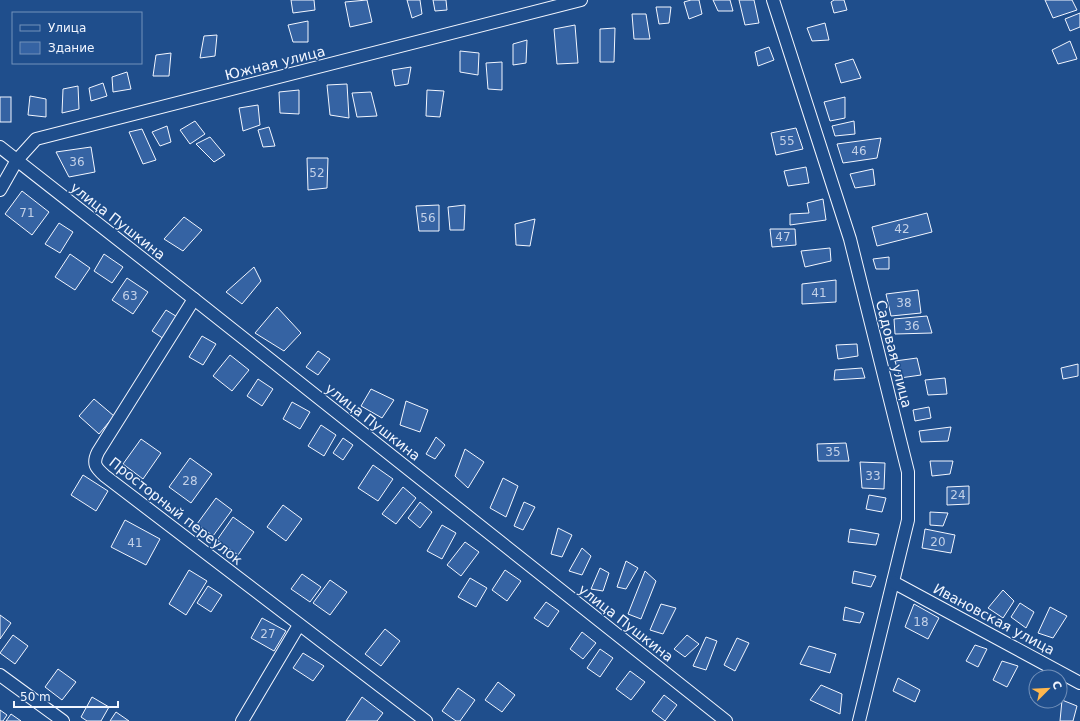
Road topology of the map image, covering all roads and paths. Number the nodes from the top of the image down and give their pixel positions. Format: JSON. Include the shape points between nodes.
{"nodes":[{"id":1,"x":581,"y":0,"type":"edge"},
{"id":2,"x":773,"y":0,"type":"edge"},
{"id":3,"x":0,"y":147,"type":"edge"},
{"id":4,"x":17,"y":160,"type":"junction"},
{"id":5,"x":0,"y":190,"type":"edge"},
{"id":6,"x":194,"y":299,"type":"junction"},
{"id":7,"x":893,"y":582,"type":"junction"},
{"id":8,"x":300,"y":626,"type":"junction"},
{"id":9,"x":0,"y":675,"type":"edge"},
{"id":10,"x":1080,"y":683,"type":"edge"},
{"id":11,"x":63,"y":721,"type":"edge"},
{"id":12,"x":242,"y":721,"type":"edge"},
{"id":13,"x":426,"y":721,"type":"edge"},
{"id":14,"x":726,"y":721,"type":"edge"},
{"id":15,"x":859,"y":721,"type":"edge"}],
"edges":[{"from":1,"to":4,"type":"street","name":"Южная улица","via":[[36,139]]},
{"from":2,"to":7,"type":"street","name":"Садовая улица","via":[[850,239],[908,472],[908,520]]},
{"from":3,"to":4,"type":"street","name":"улица Пушкина"},
{"from":4,"to":5,"type":"street","name":"Южная улица"},
{"from":4,"to":6,"type":"street","name":"улица Пушкина"},
{"from":6,"to":8,"type":"street","name":"Просторный переулок","via":[[98,452],[95,459],[96,468]]},
{"from":6,"to":14,"type":"street","name":"улица Пушкина"},
{"from":7,"to":10,"type":"street","name":"Ивановская улица"},
{"from":7,"to":15,"type":"street","name":"Садовая улица"},
{"from":8,"to":12,"type":"street"},
{"from":8,"to":13,"type":"street","name":"Просторный переулок"},
{"from":9,"to":11,"type":"street"}]}
